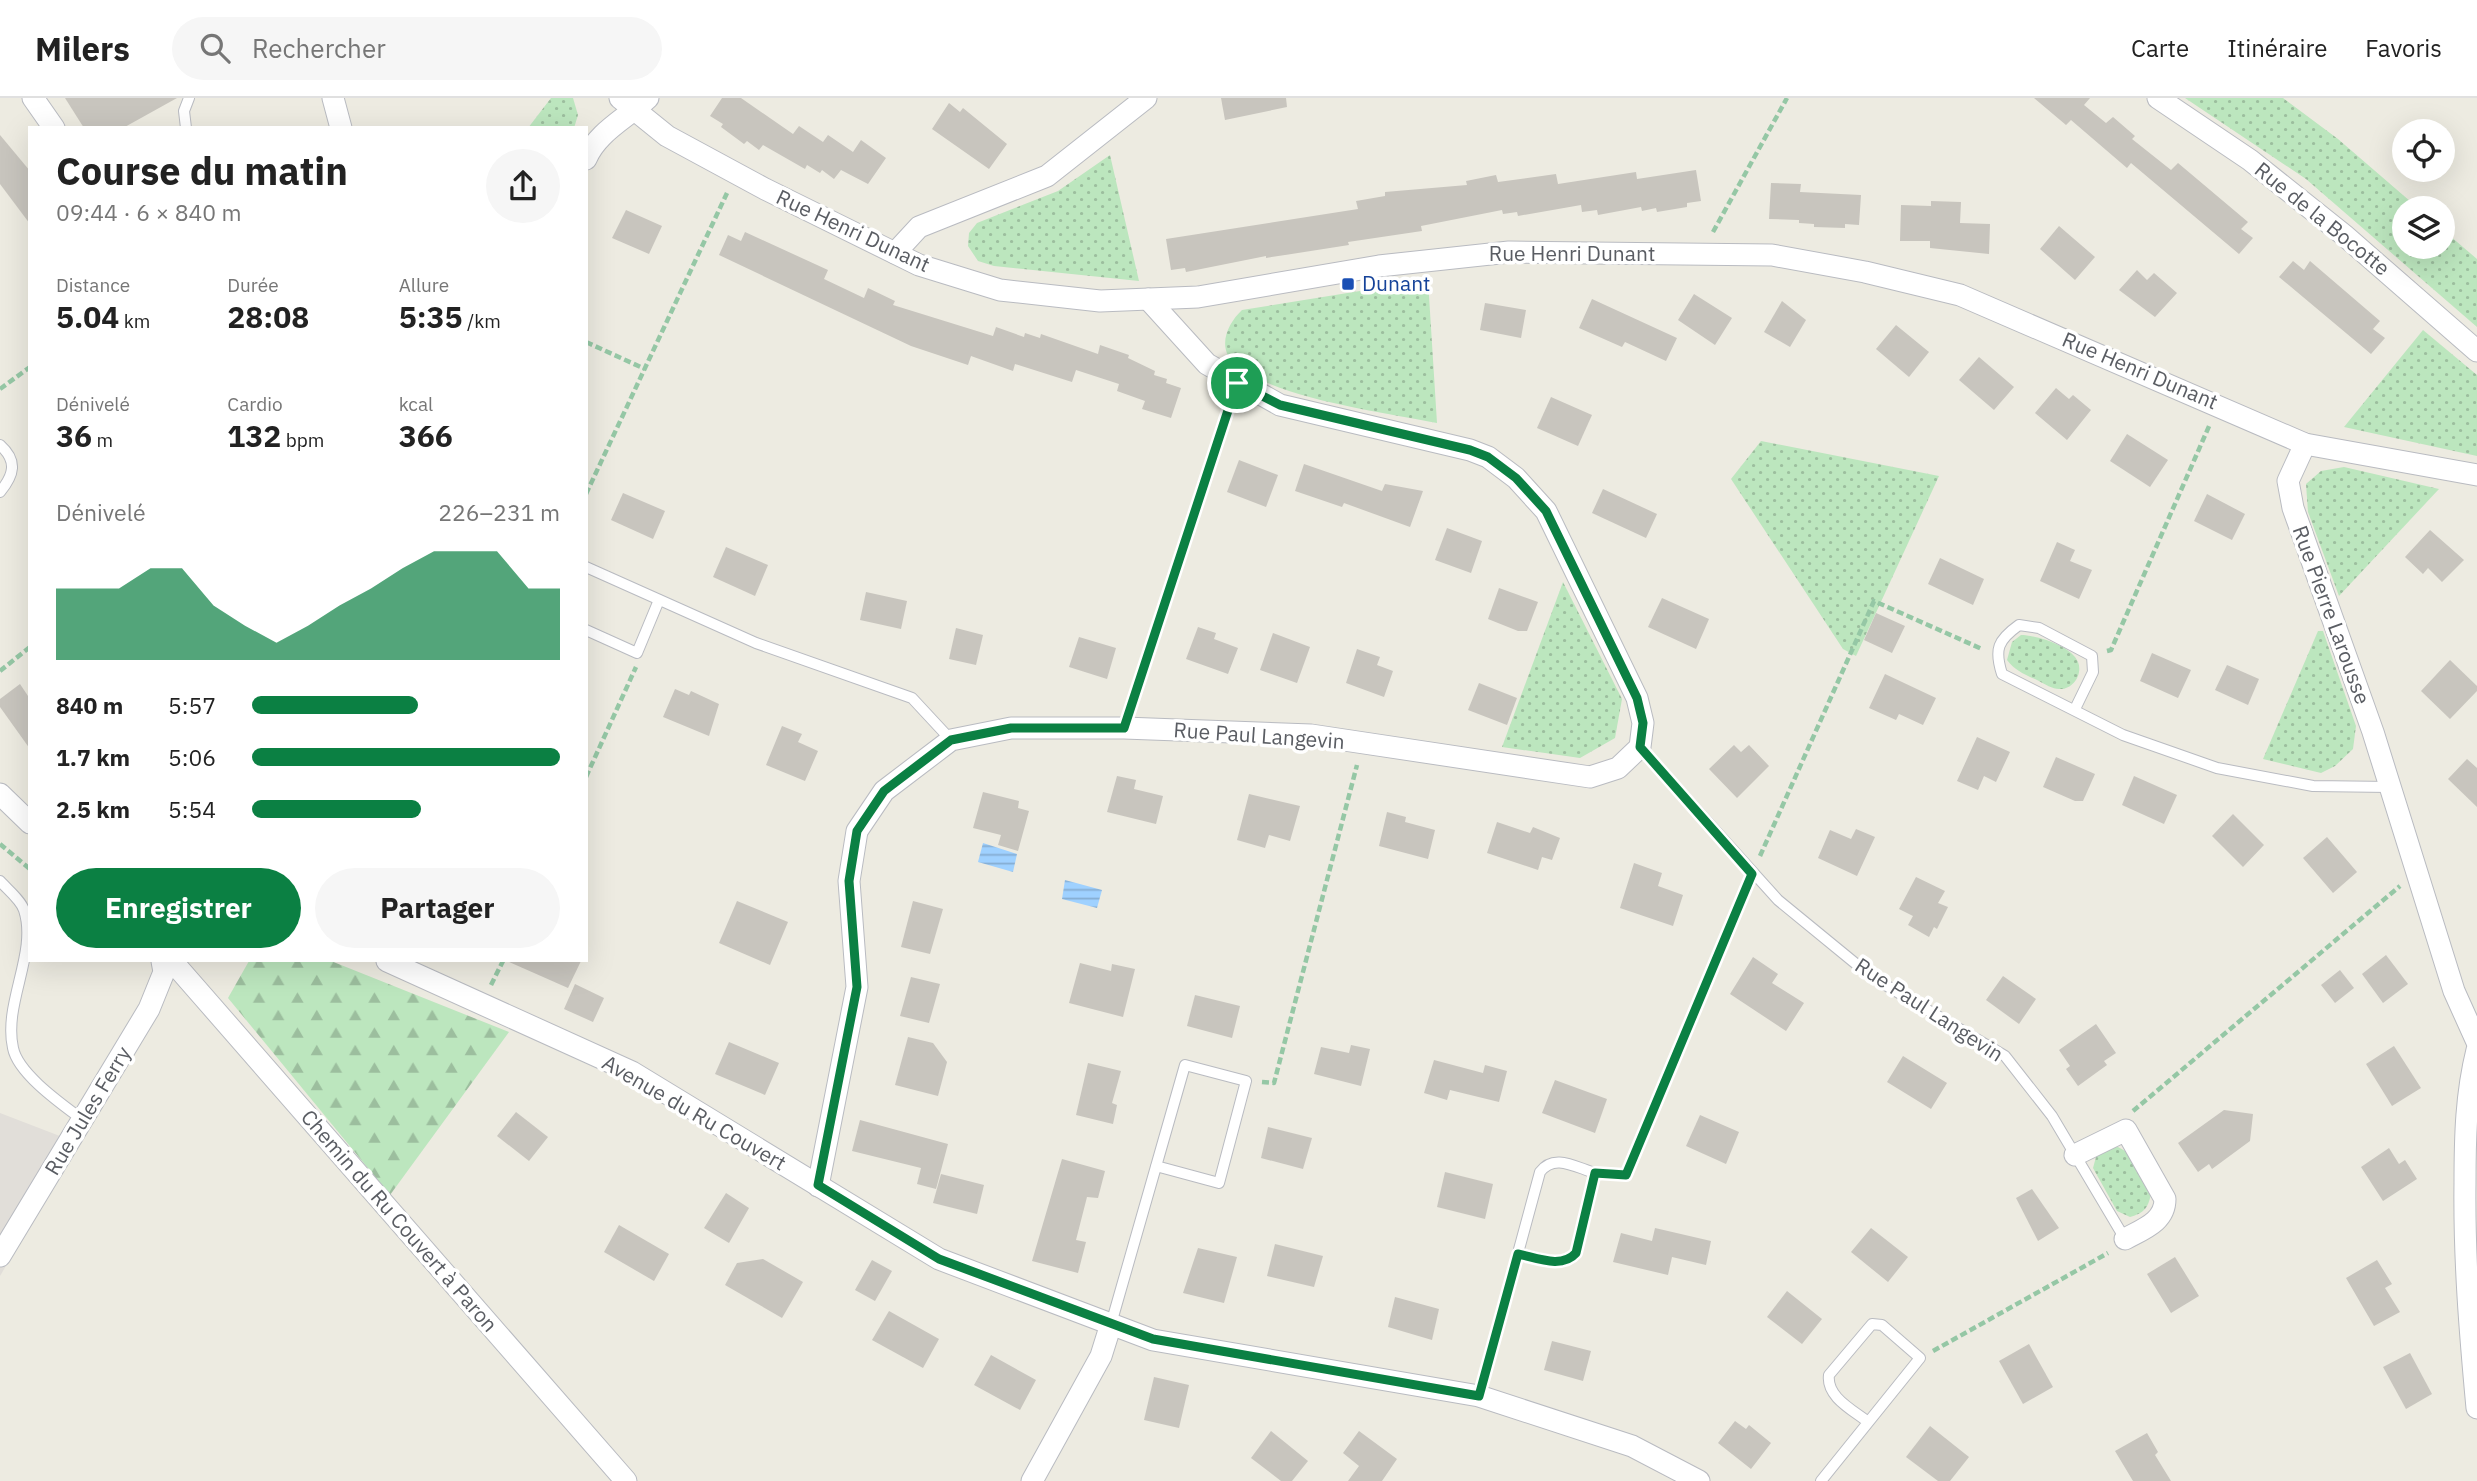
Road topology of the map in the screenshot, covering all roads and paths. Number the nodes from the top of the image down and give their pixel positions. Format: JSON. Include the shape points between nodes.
{"nodes":[{"id":1,"x":33,"y":98,"type":"edge"},
{"id":2,"x":189,"y":98,"type":"edge"},
{"id":3,"x":333,"y":98,"type":"edge"},
{"id":4,"x":1146,"y":98,"type":"edge"},
{"id":5,"x":1787,"y":98,"type":"edge"},
{"id":6,"x":2158,"y":98,"type":"edge"},
{"id":7,"x":635,"y":102,"type":"edge"},
{"id":8,"x":53,"y":126,"type":"edge"},
{"id":9,"x":186,"y":126,"type":"edge"},
{"id":10,"x":340,"y":126,"type":"edge"},
{"id":11,"x":588,"y":154,"type":"edge"},
{"id":12,"x":736,"y":173,"type":"junction"},
{"id":13,"x":895,"y":253,"type":"junction"},
{"id":14,"x":1701,"y":254,"type":"junction"},
{"id":15,"x":1148,"y":299,"type":"junction"},
{"id":16,"x":588,"y":343,"type":"edge"},
{"id":17,"x":2477,"y":351,"type":"edge"},
{"id":18,"x":28,"y":368,"type":"edge"},
{"id":19,"x":645,"y":369,"type":"junction"},
{"id":20,"x":1237,"y":383,"type":"junction"},
{"id":21,"x":0,"y":389,"type":"edge"},
{"id":22,"x":2218,"y":404,"type":"junction"},
{"id":23,"x":2305,"y":444,"type":"junction"},
{"id":24,"x":0,"y":445,"type":"edge"},
{"id":25,"x":2477,"y":475,"type":"edge"},
{"id":26,"x":588,"y":490,"type":"edge"},
{"id":27,"x":0,"y":492,"type":"edge"},
{"id":28,"x":588,"y":568,"type":"edge"},
{"id":29,"x":659,"y":600,"type":"junction"},
{"id":30,"x":588,"y":631,"type":"edge"},
{"id":31,"x":28,"y":649,"type":"edge"},
{"id":32,"x":637,"y":653,"type":"junction"},
{"id":33,"x":1996,"y":655,"type":"junction"},
{"id":34,"x":2092,"y":656,"type":"junction"},
{"id":35,"x":0,"y":671,"type":"edge"},
{"id":36,"x":2075,"y":709,"type":"junction"},
{"id":37,"x":1124,"y":728,"type":"junction"},
{"id":38,"x":951,"y":740,"type":"junction"},
{"id":39,"x":1363,"y":743,"type":"junction"},
{"id":40,"x":1640,"y":747,"type":"junction"},
{"id":41,"x":588,"y":773,"type":"edge"},
{"id":42,"x":2390,"y":787,"type":"junction"},
{"id":43,"x":0,"y":794,"type":"edge"},
{"id":44,"x":28,"y":821,"type":"edge"},
{"id":45,"x":0,"y":844,"type":"edge"},
{"id":46,"x":1758,"y":862,"type":"dead end"},
{"id":47,"x":28,"y":867,"type":"edge"},
{"id":48,"x":2417,"y":872,"type":"junction"},
{"id":49,"x":1752,"y":874,"type":"junction"},
{"id":50,"x":0,"y":881,"type":"edge"},
{"id":51,"x":162,"y":962,"type":"edge"},
{"id":52,"x":173,"y":962,"type":"edge"},
{"id":53,"x":389,"y":962,"type":"edge"},
{"id":54,"x":2477,"y":1042,"type":"edge"},
{"id":55,"x":2477,"y":1049,"type":"edge"},
{"id":56,"x":1246,"y":1081,"type":"junction"},
{"id":57,"x":83,"y":1120,"type":"junction"},
{"id":58,"x":2126,"y":1130,"type":"junction"},
{"id":59,"x":2075,"y":1156,"type":"junction"},
{"id":60,"x":1156,"y":1166,"type":"junction"},
{"id":61,"x":1595,"y":1173,"type":"junction"},
{"id":62,"x":818,"y":1185,"type":"junction"},
{"id":63,"x":2120,"y":1244,"type":"junction"},
{"id":64,"x":1518,"y":1254,"type":"junction"},
{"id":65,"x":0,"y":1256,"type":"edge"},
{"id":66,"x":1111,"y":1324,"type":"junction"},
{"id":67,"x":1920,"y":1358,"type":"junction"},
{"id":68,"x":2476,"y":1381,"type":"edge"},
{"id":69,"x":1479,"y":1396,"type":"junction"},
{"id":70,"x":2477,"y":1408,"type":"edge"},
{"id":71,"x":1868,"y":1422,"type":"junction"},
{"id":72,"x":626,"y":1481,"type":"edge"},
{"id":73,"x":1032,"y":1481,"type":"edge"},
{"id":74,"x":1699,"y":1481,"type":"edge"},
{"id":75,"x":1821,"y":1481,"type":"edge"}],
"edges":[{"from":1,"to":8,"type":"street"},
{"from":2,"to":9,"type":"lane"},
{"from":3,"to":10,"type":"street"},
{"from":4,"to":13,"type":"street","via":[[1047,176],[919,227]]},
{"from":5,"to":14,"type":"path"},
{"from":6,"to":17,"type":"street","name":"Rue de la Bocotte","via":[[2250,160]]},
{"from":7,"to":11,"type":"street"},
{"from":7,"to":12,"type":"street","name":"Rue Henri Dunant","via":[[667,136]]},
{"from":12,"to":13,"type":"street","name":"Rue Henri Dunant"},
{"from":12,"to":19,"type":"path"},
{"from":13,"to":15,"type":"street","name":"Rue Henri Dunant","via":[[1000,290],[1100,301]]},
{"from":14,"to":15,"type":"street","name":"Rue Henri Dunant","via":[[1509,251],[1379,266],[1198,297]]},
{"from":14,"to":22,"type":"street","name":"Rue Henri Dunant","via":[[1772,255],[1960,295]]},
{"from":15,"to":20,"type":"street","via":[[1206,364]]},
{"from":16,"to":19,"type":"path"},
{"from":18,"to":21,"type":"path"},
{"from":19,"to":26,"type":"path"},
{"from":20,"to":37,"type":"path"},
{"from":20,"to":40,"type":"street","via":[[1280,405],[1470,450],[1516,478],[1546,511],[1637,698],[1643,723]]},
{"from":22,"to":23,"type":"street","name":"Rue Henri Dunant"},
{"from":22,"to":34,"type":"path","via":[[2111,650]]},
{"from":23,"to":25,"type":"street","name":"Rue Henri Dunant"},
{"from":23,"to":42,"type":"street","name":"Rue Pierre Larousse","via":[[2288,481],[2292,508]]},
{"from":24,"to":27,"type":"lane","via":[[12,457],[13,466]]},
{"from":28,"to":29,"type":"lane"},
{"from":29,"to":32,"type":"lane"},
{"from":29,"to":38,"type":"lane","via":[[756,643],[912,698]]},
{"from":30,"to":32,"type":"lane"},
{"from":31,"to":35,"type":"path"},
{"from":32,"to":41,"type":"path","via":[[635,668]]},
{"from":33,"to":34,"type":"lane","via":[[1998,644],[2019,625],[2039,628]]},
{"from":33,"to":36,"type":"lane","via":[[2001,674]]},
{"from":33,"to":46,"type":"path","via":[[1874,601]]},
{"from":34,"to":36,"type":"lane","via":[[2093,672]]},
{"from":36,"to":42,"type":"lane","via":[[2123,736],[2217,768],[2314,786]]},
{"from":37,"to":38,"type":"street","name":"Rue Paul Langevin","via":[[1011,728]]},
{"from":37,"to":39,"type":"street","name":"Rue Paul Langevin","via":[[1311,735]]},
{"from":38,"to":62,"type":"street","name":"Rue Paul Langevin","via":[[884,791],[857,831],[849,881],[857,987]]},
{"from":39,"to":40,"type":"street","name":"Rue Paul Langevin","via":[[1590,777],[1618,768]]},
{"from":39,"to":56,"type":"path","via":[[1274,1083]]},
{"from":40,"to":49,"type":"lane","name":"Rue Paul Langevin"},
{"from":42,"to":48,"type":"street","name":"Rue Pierre Larousse"},
{"from":43,"to":44,"type":"street"},
{"from":45,"to":47,"type":"path"},
{"from":48,"to":54,"type":"street","name":"Rue Pierre Larousse","via":[[2454,991]]},
{"from":48,"to":58,"type":"path","via":[[2130,1114]]},
{"from":49,"to":59,"type":"lane","name":"Rue Paul Langevin","via":[[1872,977],[2005,1056],[2052,1116]]},
{"from":49,"to":61,"type":"path","via":[[1626,1175]]},
{"from":50,"to":57,"type":"lane","via":[[24,909],[26,947],[12,1008],[13,1050],[43,1092]]},
{"from":51,"to":57,"type":"street","name":"Rue Jules Ferry","via":[[164,972],[149,1009]]},
{"from":52,"to":72,"type":"street","name":"Chemin du Ru Couvert à Paron"},
{"from":53,"to":62,"type":"street","name":"Avenue du Ru Couvert","via":[[632,1072]]},
{"from":55,"to":68,"type":"street","via":[[2465,1113],[2464,1235]]},
{"from":56,"to":60,"type":"lane","via":[[1185,1065]]},
{"from":56,"to":60,"type":"lane","via":[[1219,1183]]},
{"from":57,"to":65,"type":"street","name":"Rue Jules Ferry"},
{"from":58,"to":59,"type":"street"},
{"from":58,"to":63,"type":"street","via":[[2165,1199],[2165,1210],[2161,1218]]},
{"from":59,"to":63,"type":"lane","name":"Rue Paul Langevin"},
{"from":60,"to":66,"type":"lane"},
{"from":61,"to":64,"type":"lane","via":[[1576,1253],[1570,1261]]},
{"from":61,"to":64,"type":"lane","via":[[1556,1161],[1546,1164]]},
{"from":62,"to":66,"type":"street","name":"Avenue du Ru Couvert","via":[[939,1259]]},
{"from":63,"to":67,"type":"path"},
{"from":64,"to":69,"type":"lane"},
{"from":66,"to":69,"type":"street","name":"Avenue du Ru Couvert","via":[[1153,1339]]},
{"from":66,"to":73,"type":"street","via":[[1101,1356]]},
{"from":67,"to":71,"type":"lane"},
{"from":67,"to":71,"type":"lane","via":[[1882,1325],[1872,1324],[1836,1366],[1829,1376],[1832,1393]]},
{"from":68,"to":70,"type":"street"},
{"from":69,"to":74,"type":"street","name":"Avenue du Ru Couvert","via":[[1632,1446]]},
{"from":71,"to":75,"type":"lane"}]}
